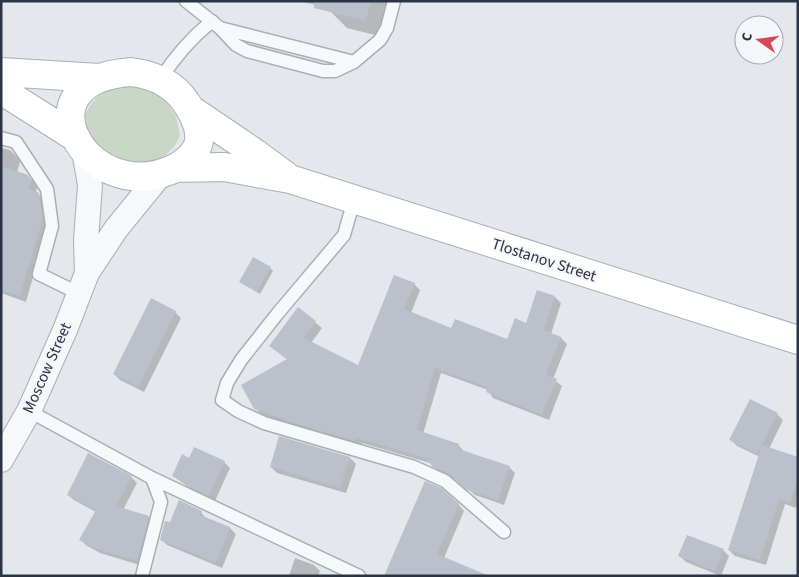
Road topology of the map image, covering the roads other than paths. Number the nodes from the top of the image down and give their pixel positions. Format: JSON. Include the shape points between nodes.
{"nodes":[{"id":1,"x":186,"y":1,"type":"edge"},
{"id":2,"x":394,"y":1,"type":"edge"},
{"id":3,"x":216,"y":25,"type":"junction"},
{"id":4,"x":1,"y":72,"type":"edge"},
{"id":5,"x":99,"y":78,"type":"junction"},
{"id":6,"x":160,"y":80,"type":"junction"},
{"id":7,"x":1,"y":90,"type":"edge"},
{"id":8,"x":190,"y":109,"type":"junction"},
{"id":9,"x":1,"y":138,"type":"edge"},
{"id":10,"x":80,"y":144,"type":"junction"},
{"id":11,"x":168,"y":172,"type":"junction"},
{"id":12,"x":290,"y":179,"type":"junction"},
{"id":13,"x":354,"y":200,"type":"junction"},
{"id":14,"x":84,"y":283,"type":"junction"},
{"id":15,"x":798,"y":340,"type":"edge"},
{"id":16,"x":28,"y":411,"type":"junction"},
{"id":17,"x":1,"y":460,"type":"edge"},
{"id":18,"x":152,"y":478,"type":"junction"},
{"id":19,"x":504,"y":532,"type":"dead end"},
{"id":20,"x":142,"y":576,"type":"edge"},
{"id":21,"x":358,"y":576,"type":"edge"}],
"edges":[{"from":1,"to":3,"type":"lane"},
{"from":2,"to":3,"type":"lane","via":[[387,28],[380,40],[354,62]]},
{"from":3,"to":6,"type":"lane","via":[[197,34],[175,56]]},
{"from":4,"to":5,"type":"main road"},
{"from":5,"to":6,"type":"main road","via":[[131,72]]},
{"from":5,"to":10,"type":"main road","via":[[76,95],[70,106],[70,121]]},
{"from":6,"to":8,"type":"main road","via":[[172,87]]},
{"from":7,"to":10,"type":"main road"},
{"from":8,"to":11,"type":"main road","via":[[199,135],[198,145],[189,158]]},
{"from":8,"to":12,"type":"main road"},
{"from":9,"to":14,"type":"lane","via":[[16,142],[47,189],[52,226],[40,274]]},
{"from":10,"to":11,"type":"main road","via":[[96,163],[127,177],[144,178]]},
{"from":10,"to":14,"type":"street","via":[[90,185]]},
{"from":11,"to":12,"type":"main road","via":[[224,167]]},
{"from":11,"to":14,"type":"street","name":"Moscow Street","via":[[116,229]]},
{"from":12,"to":13,"type":"main road","name":"Tlostanov Street"},
{"from":13,"to":15,"type":"main road","name":"Tlostanov Street"},
{"from":13,"to":19,"type":"lane","via":[[344,235],[241,360],[227,383],[222,400],[264,423],[414,466],[444,481]]},
{"from":14,"to":16,"type":"street","name":"Moscow Street"},
{"from":16,"to":17,"type":"street","name":"Moscow Street"},
{"from":16,"to":18,"type":"lane"},
{"from":18,"to":20,"type":"lane","via":[[161,502]]},
{"from":18,"to":21,"type":"lane"}]}
